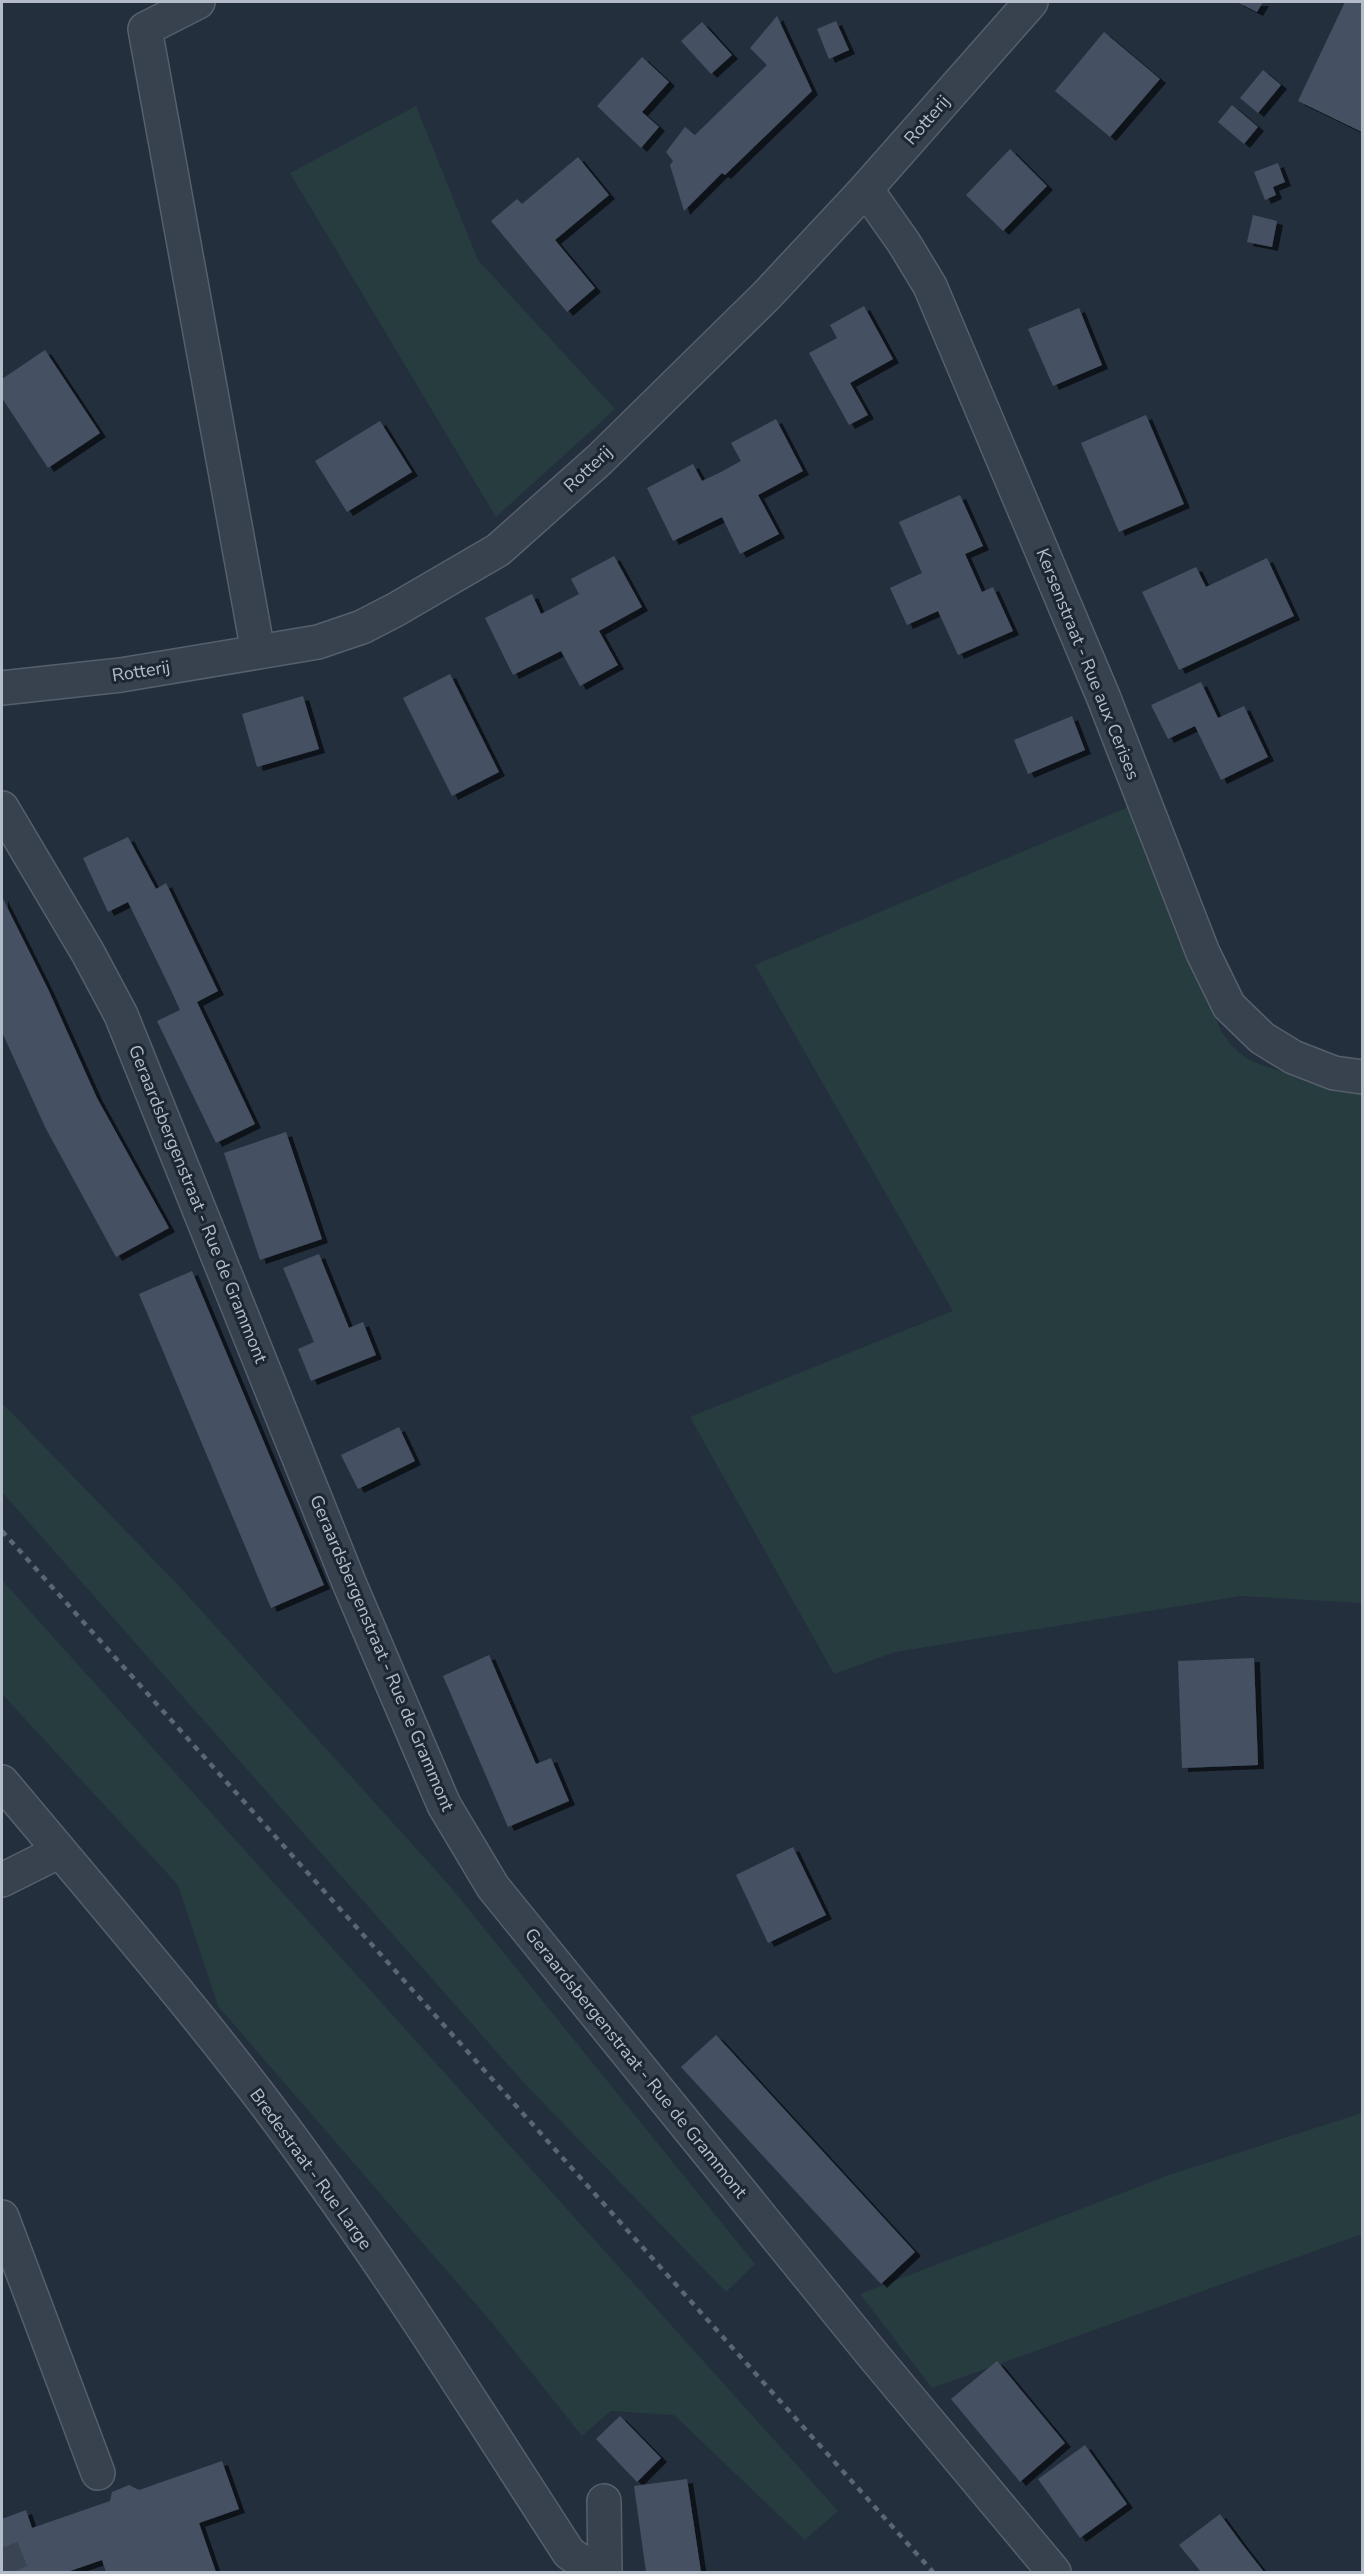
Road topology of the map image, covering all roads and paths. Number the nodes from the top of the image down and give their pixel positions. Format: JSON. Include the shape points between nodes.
{"nodes":[{"id":1,"x":198,"y":2,"type":"edge"},
{"id":2,"x":1031,"y":2,"type":"edge"},
{"id":3,"x":866,"y":189,"type":"junction"},
{"id":4,"x":258,"y":652,"type":"junction"},
{"id":5,"x":2,"y":688,"type":"edge"},
{"id":6,"x":2,"y":808,"type":"edge"},
{"id":7,"x":1362,"y":1077,"type":"edge"},
{"id":8,"x":2,"y":1782,"type":"edge"},
{"id":9,"x":60,"y":1851,"type":"junction"},
{"id":10,"x":2,"y":1880,"type":"edge"},
{"id":11,"x":2,"y":2217,"type":"edge"},
{"id":12,"x":98,"y":2473,"type":"dead end"},
{"id":13,"x":604,"y":2501,"type":"dead end"},
{"id":14,"x":596,"y":2572,"type":"edge"},
{"id":15,"x":605,"y":2572,"type":"edge"},
{"id":16,"x":1054,"y":2572,"type":"edge"}],
"edges":[{"from":1,"to":4,"type":"street","via":[[145,29]]},
{"from":2,"to":3,"type":"street","name":"Rotterij"},
{"from":3,"to":4,"type":"street","name":"Rotterij","via":[[759,303],[599,460],[498,550],[362,627],[318,642]]},
{"from":3,"to":7,"type":"street","name":"Kersenstraat - Rue aux Cerises","via":[[930,286],[1102,696],[1203,953],[1229,1005],[1262,1038],[1293,1057],[1334,1073]]},
{"from":4,"to":5,"type":"street","name":"Rotterij","via":[[121,675]]},
{"from":6,"to":16,"type":"street","name":"Geraardsbergenstraat - Rue de Grammont","via":[[121,1015],[350,1585],[444,1805],[478,1863],[609,2031]]},
{"from":8,"to":9,"type":"street","name":"Bredestraat - Rue Large"},
{"from":9,"to":10,"type":"street"},
{"from":9,"to":14,"type":"street","name":"Bredestraat - Rue Large","via":[[194,2010],[316,2172],[569,2553]]},
{"from":11,"to":12,"type":"street"},
{"from":13,"to":15,"type":"street"}]}
